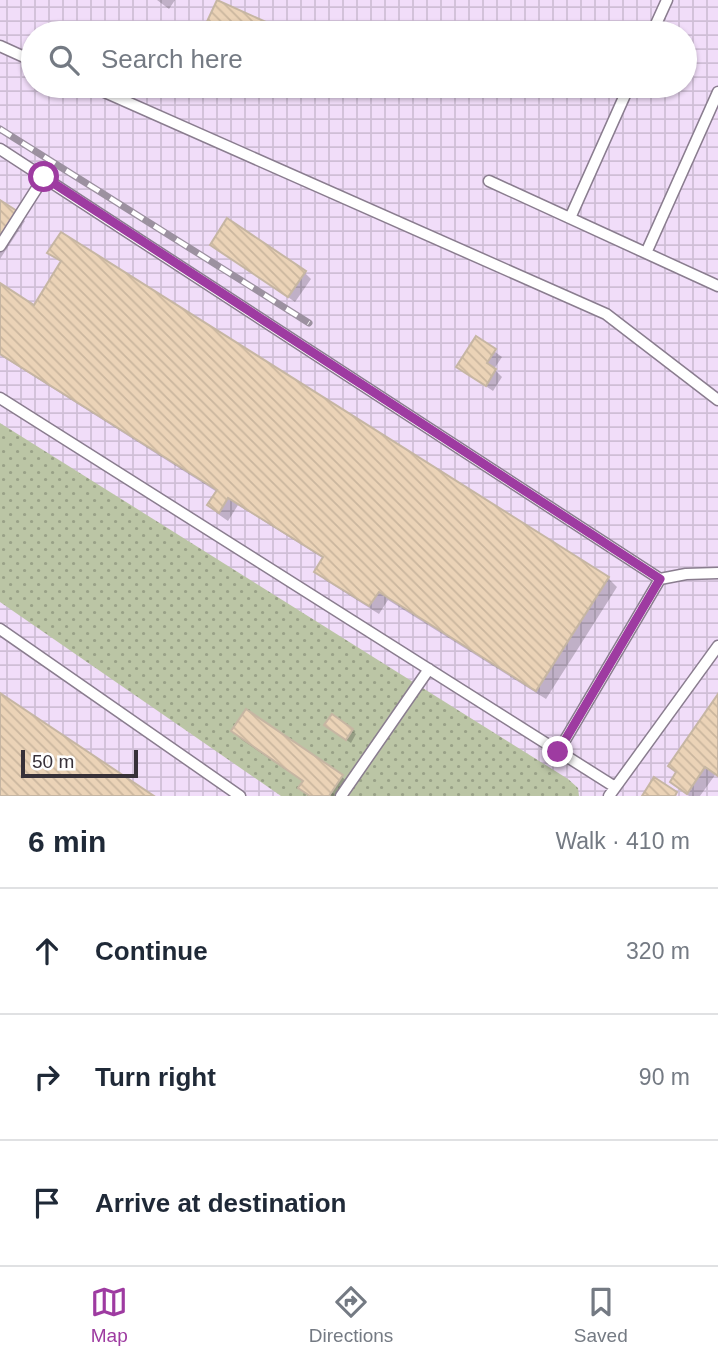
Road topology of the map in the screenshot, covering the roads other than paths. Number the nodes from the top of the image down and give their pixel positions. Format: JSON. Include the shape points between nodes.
{"nodes":[{"id":1,"x":667,"y":0,"type":"edge"},
{"id":2,"x":657,"y":21,"type":"edge"},
{"id":3,"x":0,"y":46,"type":"edge"},
{"id":4,"x":21,"y":56,"type":"edge"},
{"id":5,"x":718,"y":92,"type":"edge"},
{"id":6,"x":118,"y":98,"type":"edge"},
{"id":7,"x":624,"y":98,"type":"edge"},
{"id":8,"x":0,"y":149,"type":"edge"},
{"id":9,"x":44,"y":177,"type":"junction"},
{"id":10,"x":489,"y":181,"type":"dead end"},
{"id":11,"x":570,"y":218,"type":"junction"},
{"id":12,"x":0,"y":246,"type":"edge"},
{"id":13,"x":646,"y":253,"type":"junction"},
{"id":14,"x":718,"y":286,"type":"edge"},
{"id":15,"x":0,"y":398,"type":"edge"},
{"id":16,"x":718,"y":400,"type":"edge"},
{"id":17,"x":718,"y":573,"type":"edge"},
{"id":18,"x":660,"y":579,"type":"junction"},
{"id":19,"x":0,"y":629,"type":"edge"},
{"id":20,"x":718,"y":646,"type":"edge"},
{"id":21,"x":429,"y":669,"type":"junction"},
{"id":22,"x":558,"y":752,"type":"junction"},
{"id":23,"x":612,"y":792,"type":"edge"},
{"id":24,"x":240,"y":796,"type":"edge"},
{"id":25,"x":341,"y":796,"type":"edge"}],
"edges":[{"from":1,"to":2,"type":"lane"},
{"from":3,"to":4,"type":"lane"},
{"from":5,"to":13,"type":"lane"},
{"from":6,"to":16,"type":"lane","via":[[606,314]]},
{"from":7,"to":11,"type":"lane"},
{"from":8,"to":9,"type":"lane"},
{"from":9,"to":12,"type":"lane"},
{"from":9,"to":18,"type":"lane"},
{"from":10,"to":11,"type":"lane"},
{"from":11,"to":13,"type":"lane"},
{"from":13,"to":14,"type":"lane"},
{"from":15,"to":21,"type":"lane"},
{"from":17,"to":18,"type":"lane"},
{"from":18,"to":22,"type":"lane"},
{"from":19,"to":24,"type":"lane"},
{"from":20,"to":23,"type":"lane"},
{"from":21,"to":22,"type":"lane"},
{"from":21,"to":25,"type":"lane"},
{"from":22,"to":23,"type":"lane"}]}
